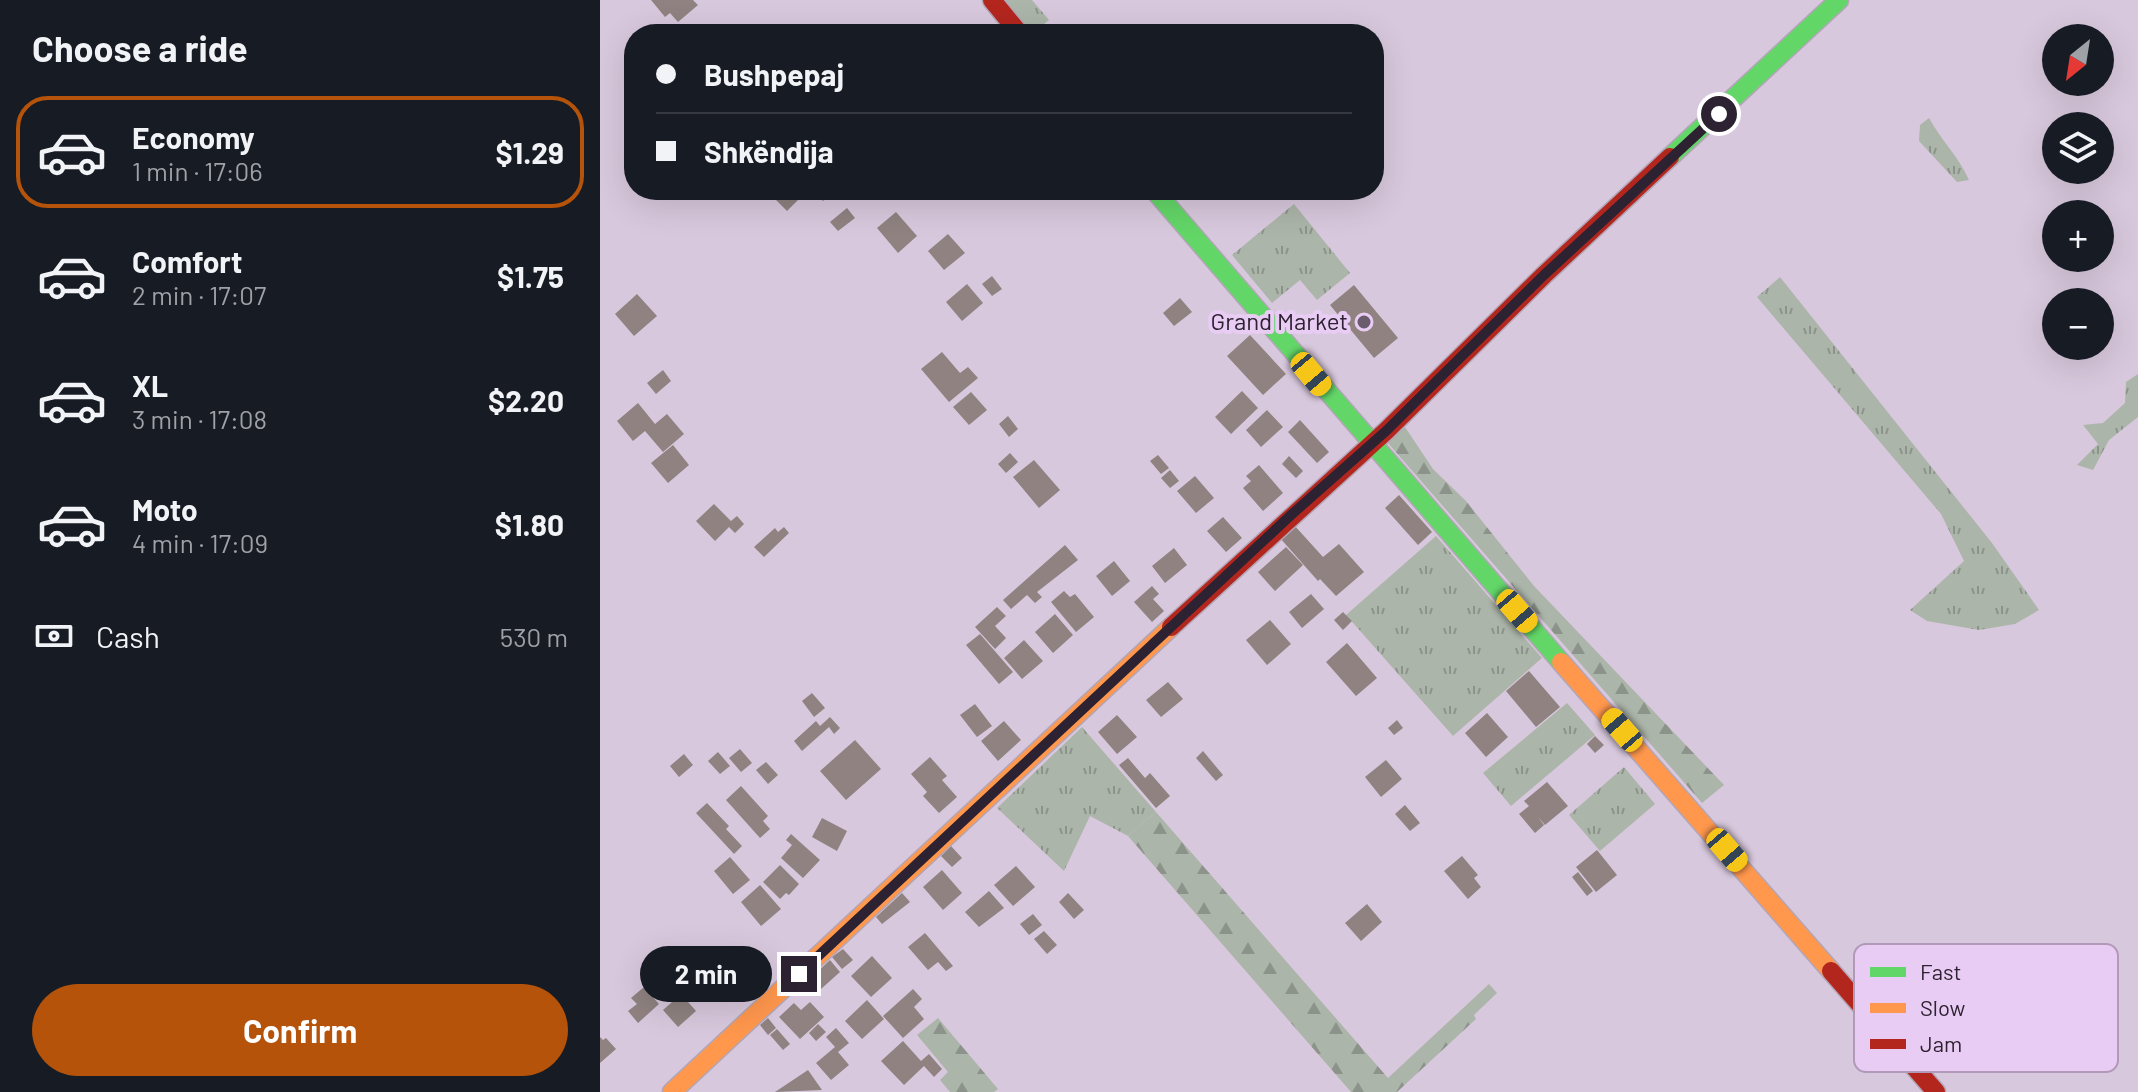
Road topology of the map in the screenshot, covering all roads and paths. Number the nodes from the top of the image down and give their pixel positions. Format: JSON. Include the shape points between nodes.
{"nodes":[{"id":1,"x":992,"y":0,"type":"edge"},
{"id":2,"x":1839,"y":0,"type":"edge"},
{"id":3,"x":1012,"y":24,"type":"edge"},
{"id":4,"x":1163,"y":200,"type":"edge"},
{"id":5,"x":1371,"y":444,"type":"junction"},
{"id":6,"x":1854,"y":996,"type":"edge"},
{"id":7,"x":1919,"y":1072,"type":"edge"},
{"id":8,"x":672,"y":1092,"type":"edge"},
{"id":9,"x":1936,"y":1092,"type":"edge"}],
"edges":[{"from":1,"to":3,"type":"street"},
{"from":2,"to":5,"type":"street"},
{"from":4,"to":5,"type":"street"},
{"from":5,"to":6,"type":"street"},
{"from":5,"to":8,"type":"street"},
{"from":7,"to":9,"type":"street"}]}
